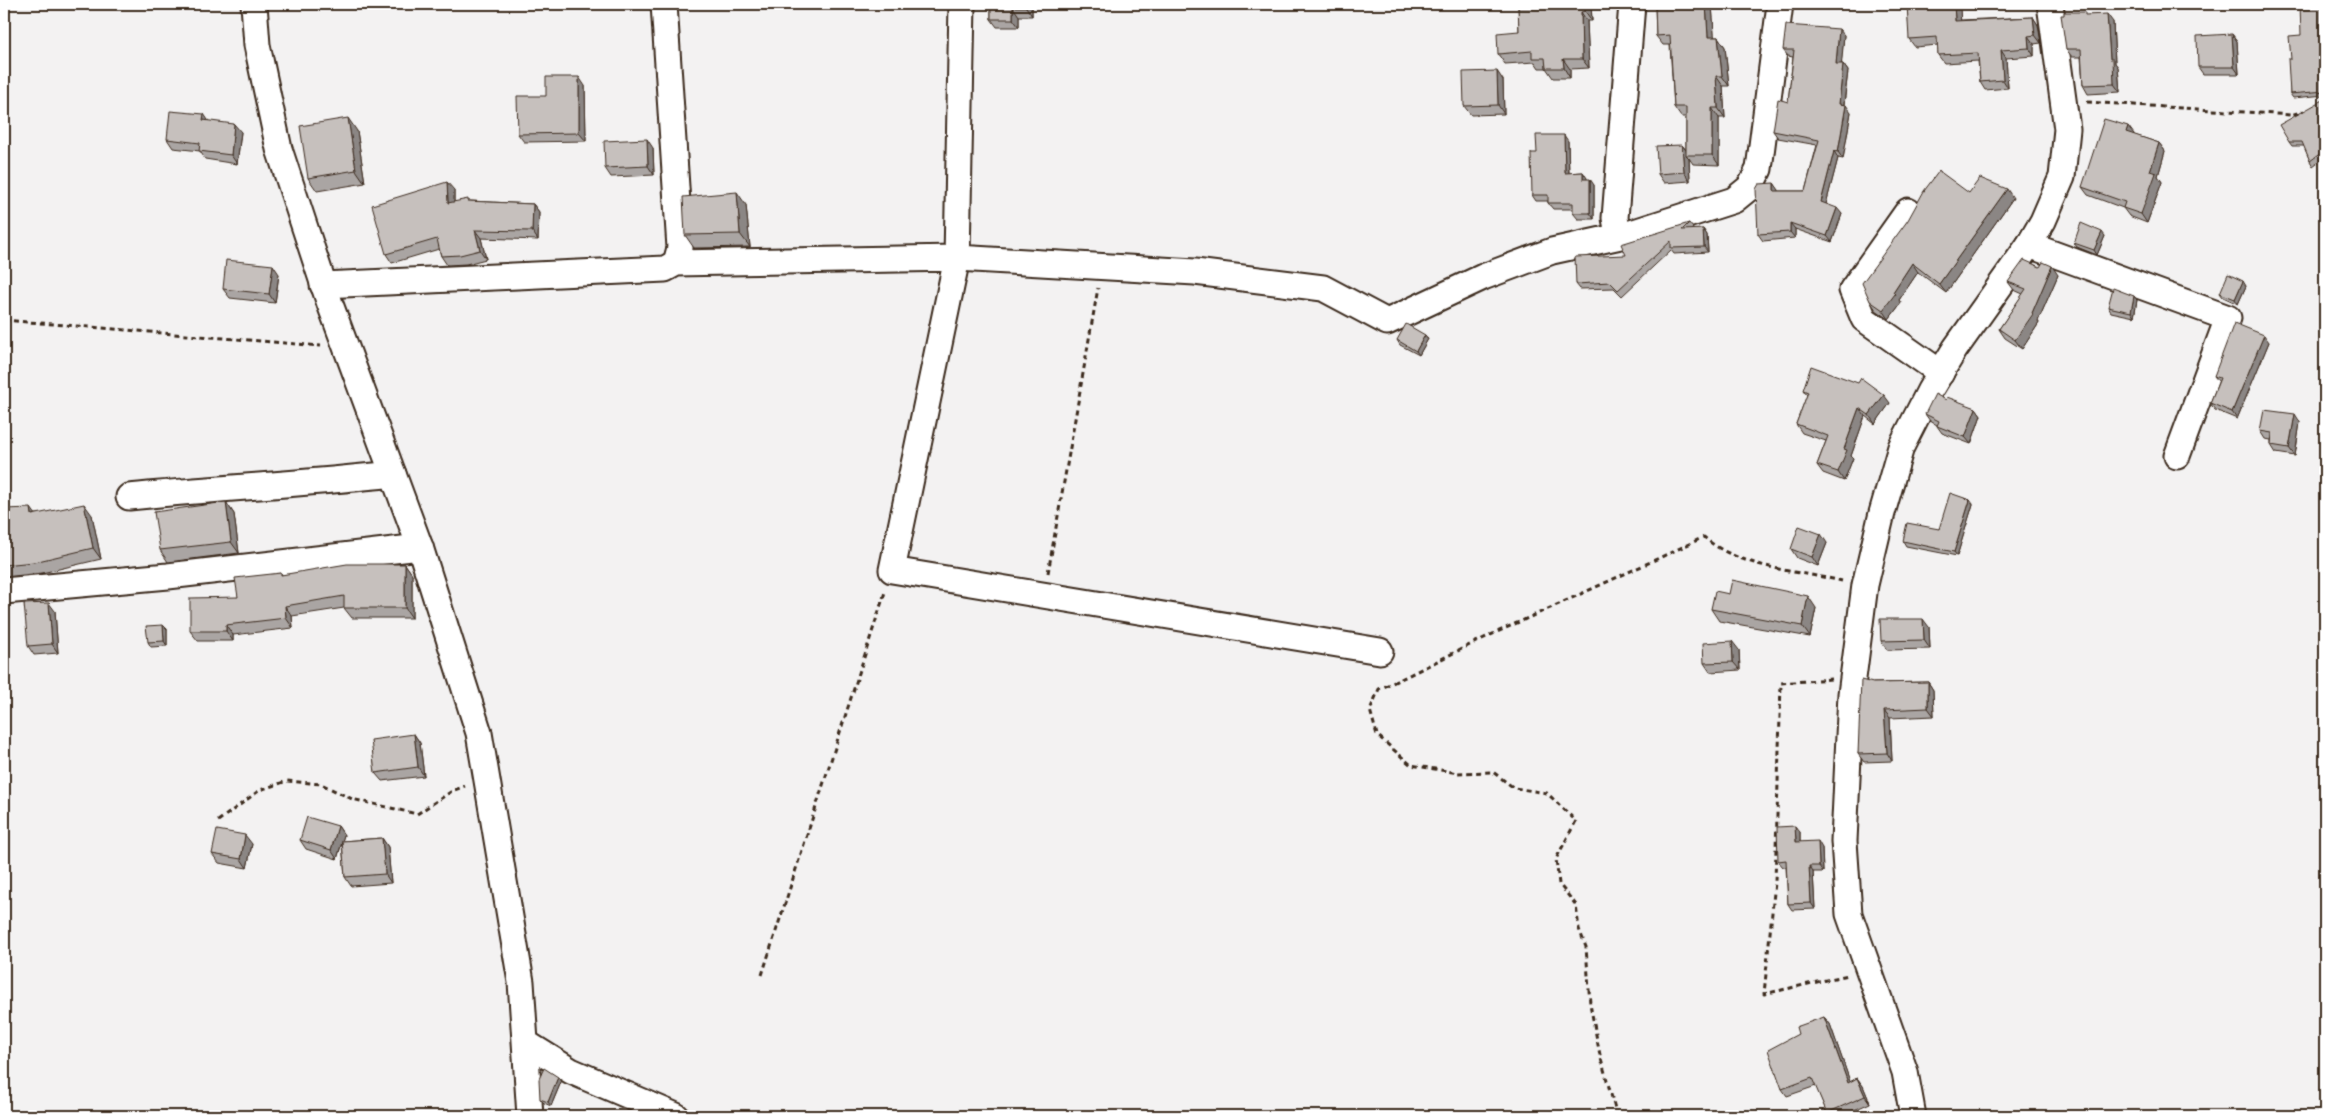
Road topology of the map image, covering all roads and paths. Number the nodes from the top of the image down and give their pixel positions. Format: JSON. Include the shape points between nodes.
{"nodes":[{"id":1,"x":254,"y":4,"type":"edge"},
{"id":2,"x":664,"y":4,"type":"edge"},
{"id":3,"x":962,"y":4,"type":"edge"},
{"id":4,"x":1632,"y":4,"type":"edge"},
{"id":5,"x":1780,"y":4,"type":"edge"},
{"id":6,"x":2050,"y":4,"type":"edge"},
{"id":7,"x":2064,"y":100,"type":"junction"},
{"id":8,"x":2308,"y":110,"type":"edge"},
{"id":9,"x":1908,"y":211,"type":"dead end"},
{"id":10,"x":1625,"y":234,"type":"junction"},
{"id":11,"x":2029,"y":245,"type":"junction"},
{"id":12,"x":957,"y":258,"type":"junction"},
{"id":13,"x":676,"y":263,"type":"junction"},
{"id":14,"x":1102,"y":267,"type":"junction"},
{"id":15,"x":324,"y":285,"type":"junction"},
{"id":16,"x":4,"y":320,"type":"edge"},
{"id":17,"x":347,"y":348,"type":"junction"},
{"id":18,"x":1941,"y":373,"type":"junction"},
{"id":19,"x":2177,"y":456,"type":"dead end"},
{"id":20,"x":393,"y":474,"type":"junction"},
{"id":21,"x":129,"y":498,"type":"dead end"},
{"id":22,"x":420,"y":547,"type":"junction"},
{"id":23,"x":892,"y":570,"type":"junction"},
{"id":24,"x":1865,"y":586,"type":"junction"},
{"id":25,"x":4,"y":590,"type":"edge"},
{"id":26,"x":1044,"y":595,"type":"junction"},
{"id":27,"x":1380,"y":651,"type":"dead end"},
{"id":28,"x":1854,"y":676,"type":"junction"},
{"id":29,"x":487,"y":778,"type":"junction"},
{"id":30,"x":218,"y":821,"type":"dead end"},
{"id":31,"x":1868,"y":970,"type":"junction"},
{"id":32,"x":762,"y":975,"type":"dead end"},
{"id":33,"x":526,"y":1044,"type":"junction"},
{"id":34,"x":530,"y":1116,"type":"edge"},
{"id":35,"x":676,"y":1116,"type":"edge"},
{"id":36,"x":1617,"y":1116,"type":"edge"},
{"id":37,"x":1913,"y":1116,"type":"edge"}],
"edges":[{"from":1,"to":15,"type":"street","via":[[257,44],[279,149]]},
{"from":2,"to":13,"type":"street","via":[[680,248]]},
{"from":3,"to":12,"type":"street"},
{"from":4,"to":10,"type":"street","via":[[1615,218],[1618,229]]},
{"from":5,"to":10,"type":"street","via":[[1759,169],[1750,187],[1734,200]]},
{"from":6,"to":7,"type":"street"},
{"from":7,"to":8,"type":"path","via":[[2291,115]]},
{"from":7,"to":11,"type":"street","via":[[2067,129],[2062,177],[2043,222]]},
{"from":9,"to":18,"type":"street","via":[[1852,290],[1864,320]]},
{"from":10,"to":14,"type":"street","via":[[1552,251],[1483,276],[1388,322],[1323,288],[1195,272]]},
{"from":11,"to":18,"type":"street"},
{"from":11,"to":19,"type":"street","via":[[2228,318]]},
{"from":12,"to":13,"type":"street"},
{"from":12,"to":14,"type":"street"},
{"from":12,"to":23,"type":"street"},
{"from":13,"to":15,"type":"street","via":[[665,269]]},
{"from":14,"to":26,"type":"path"},
{"from":15,"to":17,"type":"street"},
{"from":16,"to":17,"type":"path"},
{"from":17,"to":20,"type":"street"},
{"from":18,"to":24,"type":"street","via":[[1901,446]]},
{"from":20,"to":21,"type":"street"},
{"from":20,"to":22,"type":"street"},
{"from":22,"to":25,"type":"street","via":[[207,572]]},
{"from":22,"to":29,"type":"street","via":[[479,734]]},
{"from":23,"to":26,"type":"street"},
{"from":23,"to":32,"type":"path"},
{"from":24,"to":28,"type":"street"},
{"from":24,"to":36,"type":"path","via":[[1741,559],[1716,548],[1704,537],[1379,688],[1370,710],[1377,735],[1411,765],[1458,773],[1493,772],[1514,788],[1547,793],[1576,821],[1556,859],[1559,884],[1576,905],[1579,930],[1586,947],[1590,1004]]},
{"from":26,"to":27,"type":"street"},
{"from":28,"to":31,"type":"street","via":[[1844,841],[1849,914]]},
{"from":28,"to":31,"type":"path","via":[[1781,683],[1775,882],[1764,994]]},
{"from":29,"to":30,"type":"path","via":[[452,791],[417,814],[352,799],[322,784],[287,781],[260,790]]},
{"from":29,"to":33,"type":"street","via":[[521,982]]},
{"from":31,"to":37,"type":"street","via":[[1905,1072]]},
{"from":33,"to":34,"type":"street"},
{"from":33,"to":35,"type":"street","via":[[571,1071]]}]}
